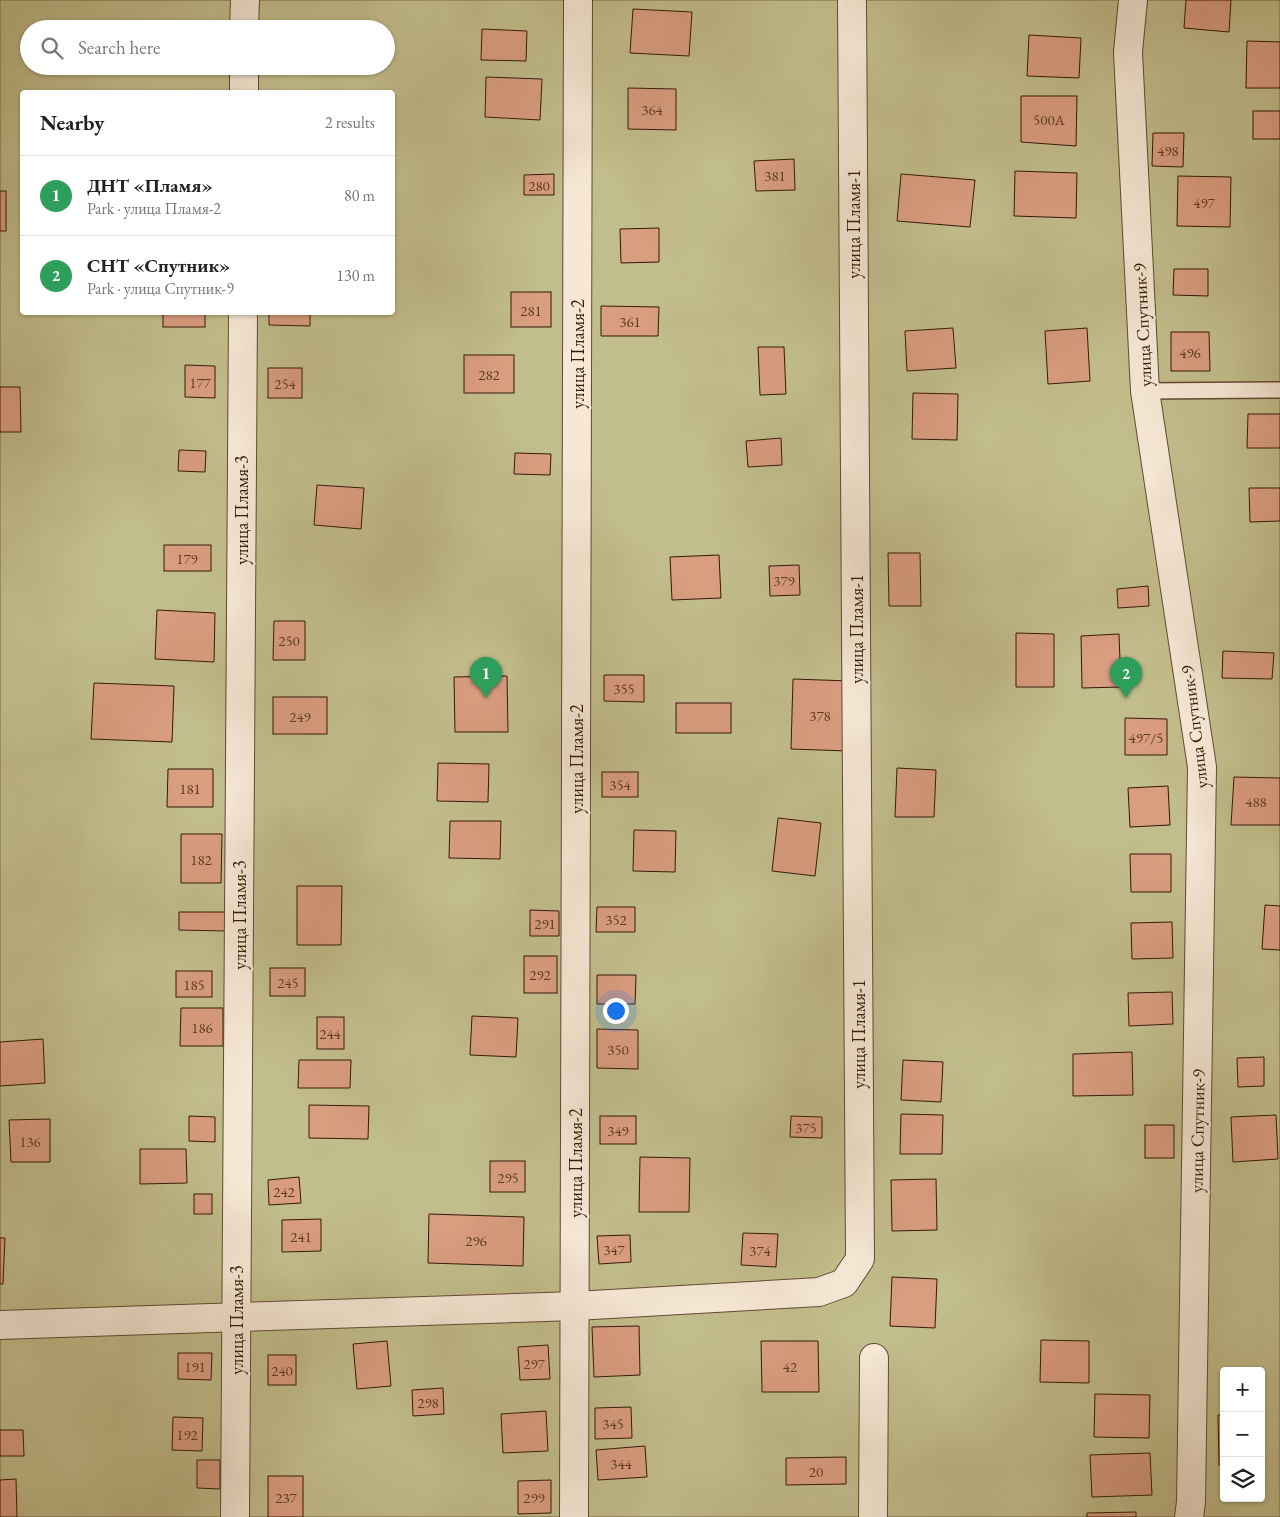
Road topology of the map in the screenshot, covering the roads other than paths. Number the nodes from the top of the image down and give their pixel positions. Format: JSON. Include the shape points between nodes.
{"nodes":[{"id":1,"x":244,"y":0,"type":"edge"},
{"id":2,"x":578,"y":0,"type":"edge"},
{"id":3,"x":852,"y":0,"type":"edge"},
{"id":4,"x":1133,"y":0,"type":"edge"},
{"id":5,"x":244,"y":20,"type":"edge"},
{"id":6,"x":244,"y":75,"type":"edge"},
{"id":7,"x":244,"y":90,"type":"edge"},
{"id":8,"x":243,"y":315,"type":"edge"},
{"id":9,"x":1280,"y":390,"type":"edge"},
{"id":10,"x":1145,"y":391,"type":"junction"},
{"id":11,"x":575,"y":1306,"type":"junction"},
{"id":12,"x":236,"y":1316,"type":"junction"},
{"id":13,"x":0,"y":1325,"type":"edge"},
{"id":14,"x":874,"y":1358,"type":"dead end"},
{"id":15,"x":235,"y":1517,"type":"edge"},
{"id":16,"x":574,"y":1517,"type":"edge"},
{"id":17,"x":873,"y":1517,"type":"edge"},
{"id":18,"x":1189,"y":1517,"type":"edge"}],
"edges":[{"from":1,"to":5,"type":"street"},
{"from":2,"to":11,"type":"street","name":"улица Пламя-2"},
{"from":3,"to":11,"type":"street","name":"улица Пламя-1","via":[[860,1259],[844,1283],[819,1292]]},
{"from":4,"to":10,"type":"street","name":"улица Спутник-9","via":[[1128,52]]},
{"from":6,"to":7,"type":"street"},
{"from":8,"to":12,"type":"street","name":"улица Пламя-3"},
{"from":9,"to":10,"type":"lane"},
{"from":10,"to":18,"type":"street","name":"улица Спутник-9","via":[[1202,767]]},
{"from":11,"to":12,"type":"street"},
{"from":11,"to":16,"type":"street","name":"улица Пламя-2"},
{"from":12,"to":13,"type":"street"},
{"from":12,"to":15,"type":"street","name":"улица Пламя-3"},
{"from":14,"to":17,"type":"street"}]}
